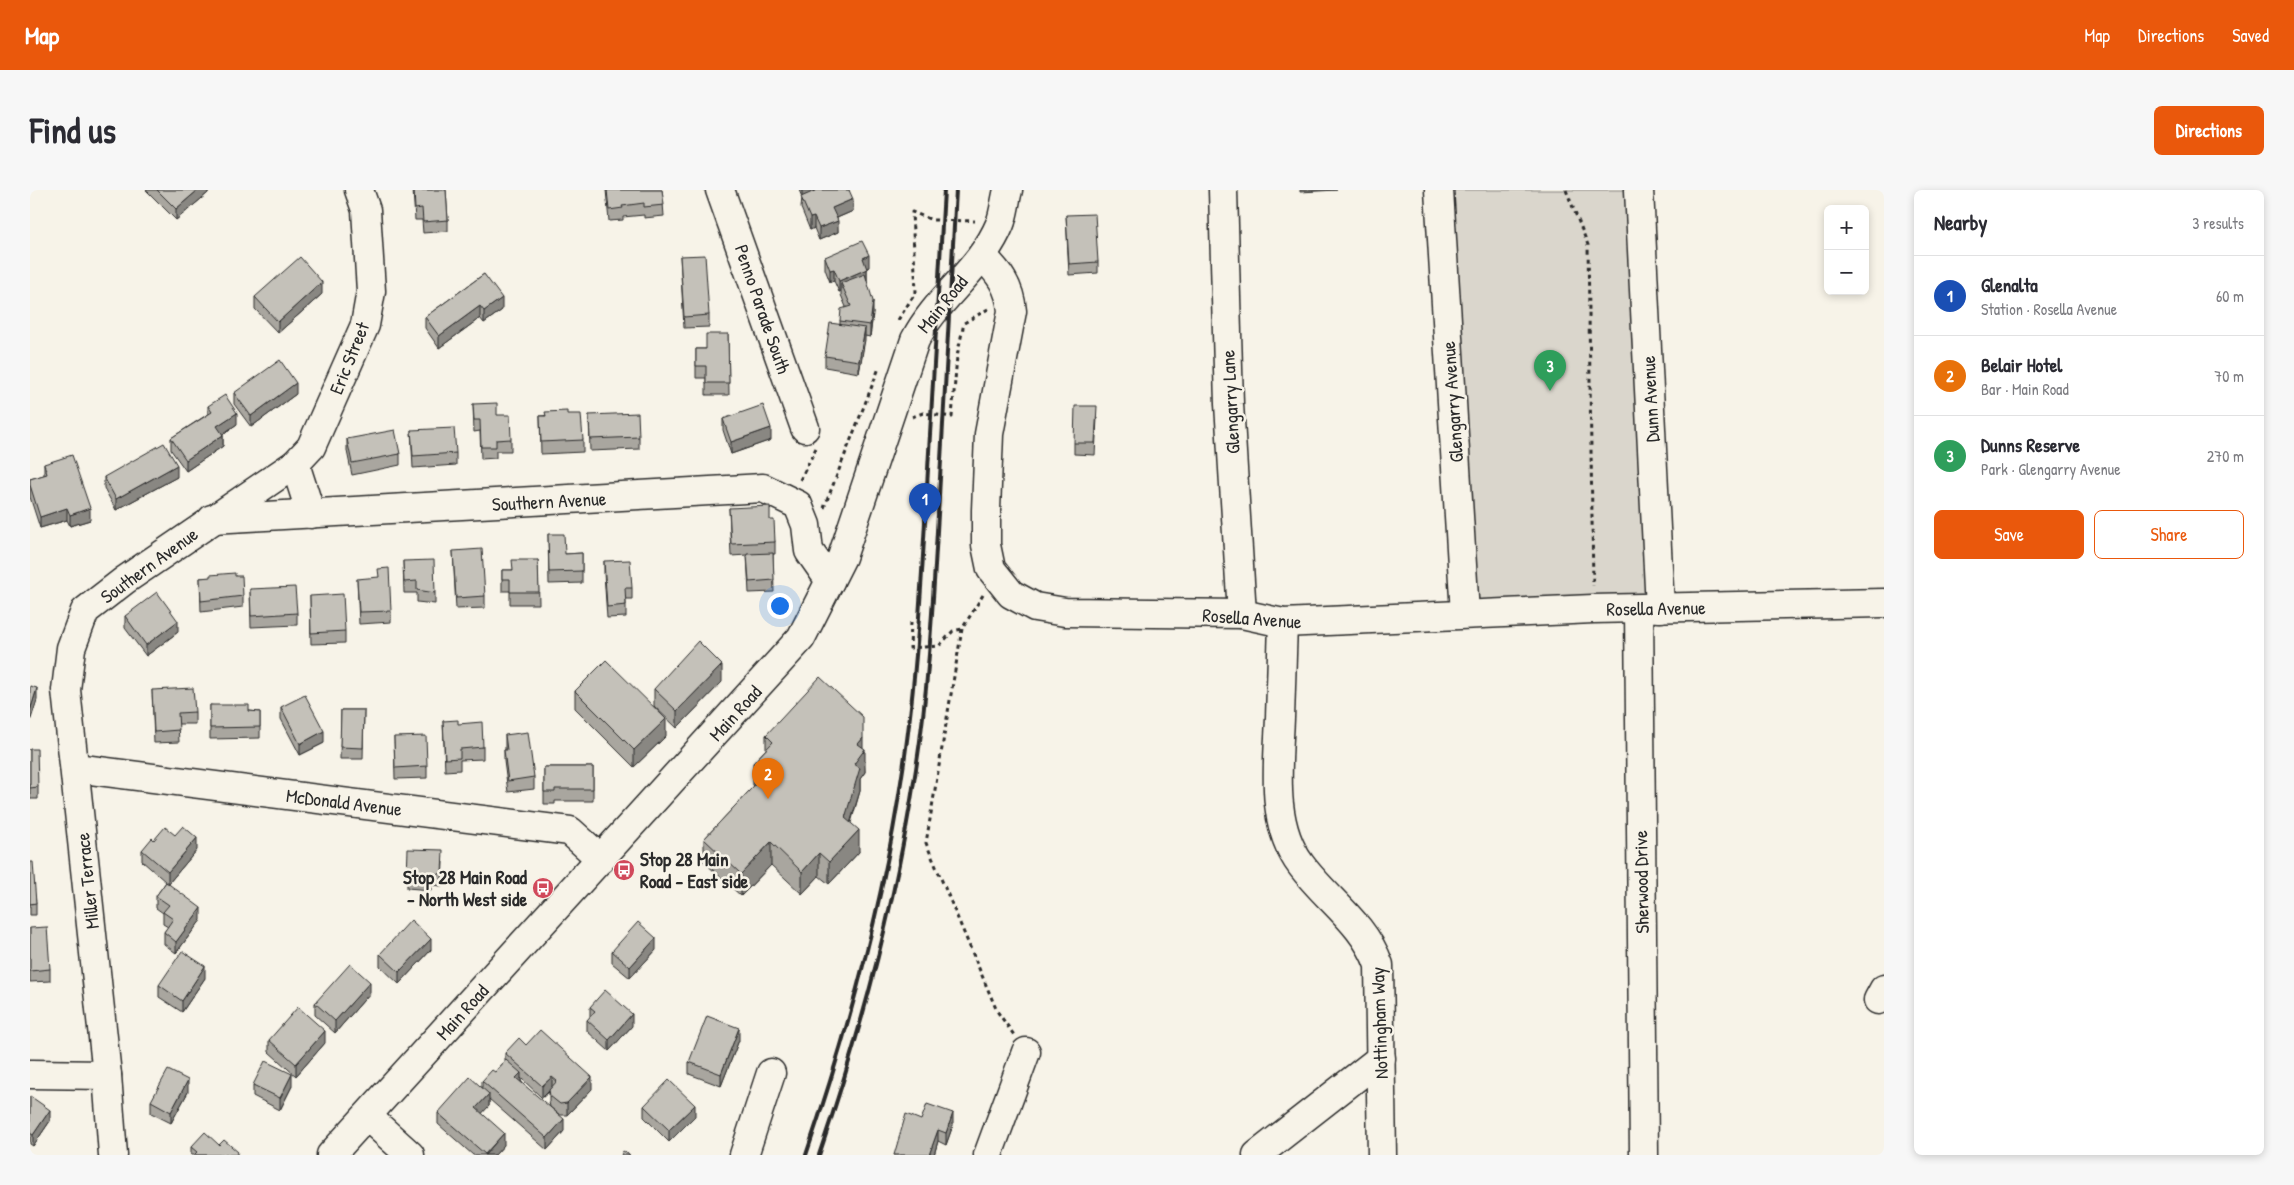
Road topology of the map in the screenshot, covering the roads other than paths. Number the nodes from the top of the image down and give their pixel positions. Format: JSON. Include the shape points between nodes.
{"nodes":[{"id":1,"x":359,"y":190,"type":"edge"},
{"id":2,"x":720,"y":190,"type":"edge"},
{"id":3,"x":1008,"y":190,"type":"edge"},
{"id":4,"x":1223,"y":190,"type":"edge"},
{"id":5,"x":1439,"y":190,"type":"edge"},
{"id":6,"x":1639,"y":190,"type":"edge"},
{"id":7,"x":982,"y":256,"type":"junction"},
{"id":8,"x":805,"y":428,"type":"road end"},
{"id":9,"x":295,"y":464,"type":"junction"},
{"id":10,"x":311,"y":514,"type":"junction"},
{"id":11,"x":212,"y":519,"type":"junction"},
{"id":12,"x":830,"y":581,"type":"junction"},
{"id":13,"x":1884,"y":603,"type":"edge"},
{"id":14,"x":1649,"y":608,"type":"junction"},
{"id":15,"x":85,"y":611,"type":"joint"},
{"id":16,"x":1242,"y":614,"type":"junction"},
{"id":17,"x":1465,"y":614,"type":"junction"},
{"id":18,"x":1283,"y":623,"type":"junction"},
{"id":19,"x":76,"y":768,"type":"junction"},
{"id":20,"x":601,"y":859,"type":"junction"},
{"id":21,"x":1026,"y":1052,"type":"road end"},
{"id":22,"x":1380,"y":1058,"type":"junction"},
{"id":23,"x":771,"y":1073,"type":"dead end"},
{"id":24,"x":30,"y":1074,"type":"edge"},
{"id":25,"x":107,"y":1075,"type":"junction"},
{"id":26,"x":368,"y":1117,"type":"junction"},
{"id":27,"x":112,"y":1155,"type":"edge"},
{"id":28,"x":331,"y":1155,"type":"edge"},
{"id":29,"x":410,"y":1155,"type":"edge"},
{"id":30,"x":744,"y":1155,"type":"edge"},
{"id":31,"x":988,"y":1155,"type":"edge"},
{"id":32,"x":1257,"y":1155,"type":"edge"},
{"id":33,"x":1382,"y":1155,"type":"edge"},
{"id":34,"x":1644,"y":1155,"type":"edge"}],
"edges":[{"from":1,"to":9,"type":"street","name":"Eric Street","via":[[366,210],[371,291],[365,325],[311,447]]},
{"from":2,"to":8,"type":"street","name":"Penno Parade South"},
{"from":3,"to":7,"type":"street","name":"Main Road","via":[[1000,224]]},
{"from":4,"to":16,"type":"street","name":"Glengarry Lane","via":[[1229,404]]},
{"from":5,"to":17,"type":"street","name":"Glengarry Avenue"},
{"from":6,"to":14,"type":"street","name":"Dunn Avenue"},
{"from":7,"to":12,"type":"street","name":"Main Road","via":[[924,322],[915,340],[842,557]]},
{"from":7,"to":16,"type":"street","name":"Rosella Avenue","via":[[997,270],[1010,296],[1012,311],[988,434],[986,545],[992,570],[1010,594],[1035,607],[1065,612]]},
{"from":9,"to":10,"type":"street"},
{"from":9,"to":11,"type":"street","name":"Southern Avenue"},
{"from":10,"to":11,"type":"street","name":"Southern Avenue"},
{"from":10,"to":12,"type":"street","name":"Southern Avenue","via":[[763,488],[798,505],[806,525],[809,551]]},
{"from":11,"to":15,"type":"street","name":"Southern Avenue"},
{"from":12,"to":20,"type":"street","name":"Main Road","via":[[801,638]]},
{"from":13,"to":14,"type":"street","name":"Rosella Avenue"},
{"from":14,"to":17,"type":"street","name":"Rosella Avenue"},
{"from":14,"to":34,"type":"street","name":"Sherwood Drive"},
{"from":15,"to":19,"type":"street","name":"Miller Terrace","via":[[71,648],[66,690]]},
{"from":16,"to":18,"type":"street","name":"Rosella Avenue"},
{"from":17,"to":18,"type":"street","name":"Rosella Avenue"},
{"from":18,"to":22,"type":"street","name":"Nottingham Way","via":[[1277,785],[1281,820],[1291,849],[1301,865],[1372,946],[1379,965]]},
{"from":19,"to":20,"type":"street","name":"McDonald Avenue","via":[[570,831]]},
{"from":19,"to":25,"type":"street","name":"Miller Terrace"},
{"from":20,"to":26,"type":"street","name":"Main Road"},
{"from":21,"to":31,"type":"street"},
{"from":22,"to":32,"type":"street"},
{"from":22,"to":33,"type":"street","name":"Nottingham Way"},
{"from":23,"to":30,"type":"street"},
{"from":24,"to":25,"type":"street"},
{"from":25,"to":27,"type":"street","name":"Miller Terrace"},
{"from":26,"to":28,"type":"street","name":"Main Road"},
{"from":26,"to":29,"type":"street"}]}
